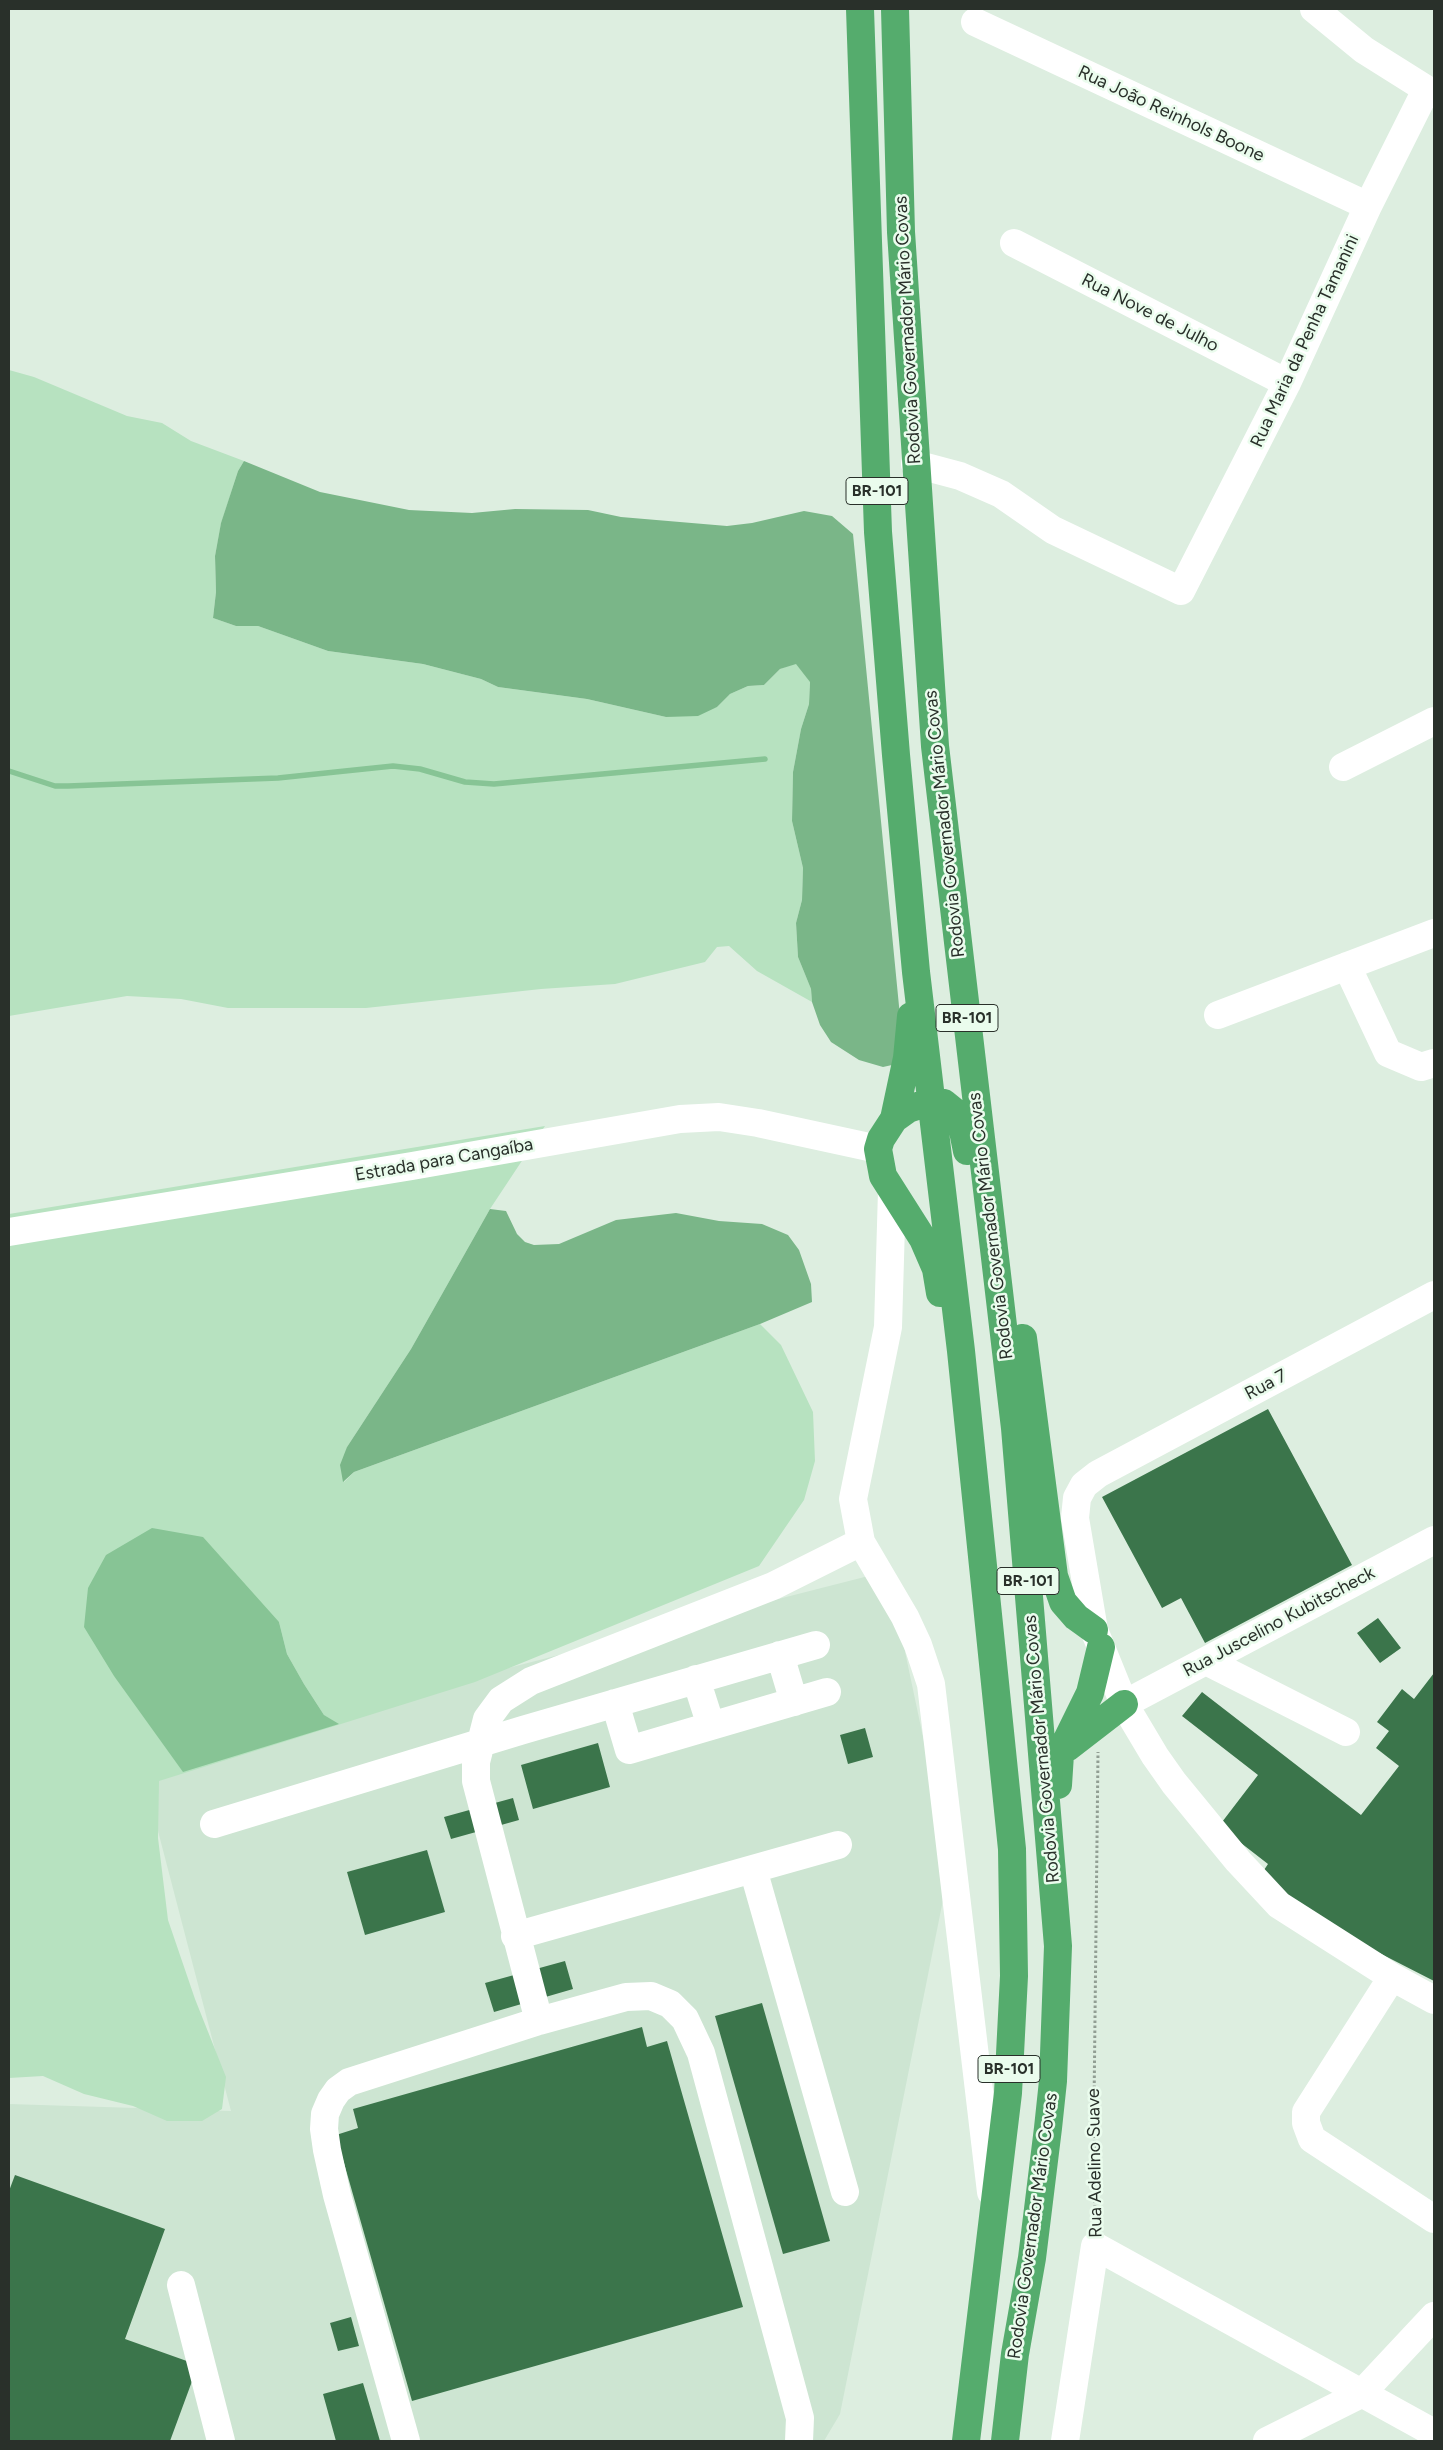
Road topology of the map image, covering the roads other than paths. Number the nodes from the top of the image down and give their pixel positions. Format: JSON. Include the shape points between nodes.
{"nodes":[{"id":1,"x":860,"y":9,"type":"edge"},
{"id":2,"x":895,"y":9,"type":"edge"},
{"id":3,"x":1314,"y":9,"type":"edge"},
{"id":4,"x":975,"y":22,"type":"dead end"},
{"id":5,"x":1430,"y":92,"type":"edge"},
{"id":6,"x":1368,"y":206,"type":"junction"},
{"id":7,"x":1014,"y":243,"type":"dead end"},
{"id":8,"x":1287,"y":383,"type":"junction"},
{"id":9,"x":915,"y":464,"type":"junction"},
{"id":10,"x":1434,"y":721,"type":"edge"},
{"id":11,"x":1342,"y":767,"type":"dead end"},
{"id":12,"x":1434,"y":933,"type":"edge"},
{"id":13,"x":1347,"y":966,"type":"junction"},
{"id":14,"x":916,"y":972,"type":"junction"},
{"id":15,"x":1218,"y":1015,"type":"dead end"},
{"id":16,"x":1434,"y":1063,"type":"edge"},
{"id":17,"x":933,"y":1101,"type":"junction"},
{"id":18,"x":894,"y":1119,"type":"junction"},
{"id":19,"x":878,"y":1149,"type":"junction"},
{"id":20,"x":892,"y":1191,"type":"junction"},
{"id":21,"x":988,"y":1198,"type":"junction"},
{"id":22,"x":9,"y":1232,"type":"edge"},
{"id":23,"x":1434,"y":1295,"type":"edge"},
{"id":24,"x":1002,"y":1330,"type":"junction"},
{"id":25,"x":1434,"y":1540,"type":"edge"},
{"id":26,"x":861,"y":1542,"type":"junction"},
{"id":27,"x":1098,"y":1639,"type":"junction"},
{"id":28,"x":816,"y":1645,"type":"dead end"},
{"id":29,"x":991,"y":1648,"type":"junction"},
{"id":30,"x":780,"y":1655,"type":"junction"},
{"id":31,"x":1206,"y":1661,"type":"junction"},
{"id":32,"x":696,"y":1680,"type":"junction"},
{"id":33,"x":827,"y":1692,"type":"dead end"},
{"id":34,"x":794,"y":1702,"type":"junction"},
{"id":35,"x":615,"y":1703,"type":"junction"},
{"id":36,"x":1124,"y":1704,"type":"junction"},
{"id":37,"x":711,"y":1726,"type":"junction"},
{"id":38,"x":1346,"y":1732,"type":"dead end"},
{"id":39,"x":480,"y":1743,"type":"junction"},
{"id":40,"x":1060,"y":1754,"type":"junction"},
{"id":41,"x":214,"y":1824,"type":"dead end"},
{"id":42,"x":1049,"y":1834,"type":"junction"},
{"id":43,"x":838,"y":1845,"type":"dead end"},
{"id":44,"x":753,"y":1869,"type":"junction"},
{"id":45,"x":515,"y":1936,"type":"junction"},
{"id":46,"x":1392,"y":1977,"type":"junction"},
{"id":47,"x":1434,"y":2000,"type":"edge"},
{"id":48,"x":538,"y":2021,"type":"junction"},
{"id":49,"x":845,"y":2192,"type":"dead end"},
{"id":50,"x":994,"y":2219,"type":"junction"},
{"id":51,"x":1434,"y":2219,"type":"edge"},
{"id":52,"x":181,"y":2285,"type":"dead end"},
{"id":53,"x":1434,"y":2316,"type":"edge"},
{"id":54,"x":1361,"y":2394,"type":"junction"},
{"id":55,"x":1434,"y":2433,"type":"edge"},
{"id":56,"x":221,"y":2441,"type":"edge"},
{"id":57,"x":406,"y":2441,"type":"edge"},
{"id":58,"x":799,"y":2441,"type":"edge"},
{"id":59,"x":966,"y":2441,"type":"edge"},
{"id":60,"x":1005,"y":2441,"type":"edge"},
{"id":61,"x":1065,"y":2441,"type":"edge"},
{"id":62,"x":1267,"y":2441,"type":"edge"}],
"edges":[{"from":1,"to":14,"type":"highway","name":"Rodovia Governador Mário Covas","number":"BR-101","via":[[878,532]]},
{"from":2,"to":9,"type":"highway","name":"Rodovia Governador Mário Covas","number":"BR-101","via":[[901,232]]},
{"from":3,"to":5,"type":"street","via":[[1364,50]]},
{"from":4,"to":6,"type":"street","name":"Rua João Reinhols Boone"},
{"from":5,"to":6,"type":"street","name":"Rua Maria da Penha Tamanini"},
{"from":6,"to":8,"type":"street","name":"Rua Maria da Penha Tamanini"},
{"from":7,"to":8,"type":"street","name":"Rua Nove de Julho"},
{"from":8,"to":9,"type":"street","name":"Rua Maria da Penha Tamanini","via":[[1182,591],[1053,530],[1001,494],[960,476]]},
{"from":9,"to":21,"type":"highway","name":"Rodovia Governador Mário Covas","number":"BR-101","via":[[935,746]]},
{"from":10,"to":11,"type":"street"},
{"from":12,"to":13,"type":"street"},
{"from":13,"to":15,"type":"street"},
{"from":13,"to":16,"type":"street","via":[[1388,1053],[1421,1067]]},
{"from":14,"to":17,"type":"highway","name":"Rodovia Governador Mário Covas"},
{"from":14,"to":18,"type":"highway","via":[[907,1058]]},
{"from":17,"to":18,"type":"highway","via":[[908,1109]]},
{"from":17,"to":24,"type":"highway","via":[[944,1103],[960,1116],[985,1303]]},
{"from":17,"to":29,"type":"highway","name":"Rodovia Governador Mário Covas","number":"BR-101"},
{"from":18,"to":19,"type":"highway"},
{"from":19,"to":20,"type":"highway","via":[[884,1176]]},
{"from":19,"to":22,"type":"street","name":"Estrada para Cangaíba","via":[[719,1117],[680,1119]]},
{"from":20,"to":26,"type":"street","via":[[888,1327],[853,1499]]},
{"from":20,"to":29,"type":"highway","via":[[923,1239],[936,1269],[942,1302],[969,1606]]},
{"from":21,"to":24,"type":"highway","name":"Rodovia Governador Mário Covas","number":"BR-101"},
{"from":21,"to":27,"type":"highway","via":[[1010,1237],[1054,1576],[1063,1602]]},
{"from":23,"to":27,"type":"street","name":"Rua 7","via":[[1098,1474],[1084,1485],[1077,1498],[1075,1518]]},
{"from":24,"to":42,"type":"highway","name":"Rodovia Governador Mário Covas","number":"BR-101","via":[[1015,1428]]},
{"from":25,"to":31,"type":"street","name":"Rua Juscelino Kubitscheck"},
{"from":26,"to":39,"type":"street","via":[[773,1586],[531,1681],[501,1700],[487,1719]]},
{"from":26,"to":50,"type":"street","via":[[905,1617],[931,1684]]},
{"from":27,"to":36,"type":"street","name":"Rua 7"},
{"from":27,"to":40,"type":"highway","via":[[1090,1693]]},
{"from":28,"to":30,"type":"street"},
{"from":29,"to":50,"type":"highway","name":"Rodovia Governador Mário Covas","number":"BR-101","via":[[1012,1848],[1014,1976],[1008,2093]]},
{"from":30,"to":32,"type":"street"},
{"from":30,"to":34,"type":"street"},
{"from":31,"to":36,"type":"street","name":"Rua Juscelino Kubitscheck"},
{"from":31,"to":38,"type":"street"},
{"from":32,"to":35,"type":"street"},
{"from":32,"to":37,"type":"street"},
{"from":33,"to":34,"type":"street"},
{"from":34,"to":37,"type":"street"},
{"from":35,"to":37,"type":"street","via":[[629,1750]]},
{"from":35,"to":39,"type":"street"},
{"from":36,"to":40,"type":"highway"},
{"from":36,"to":46,"type":"street","name":"Rua 7","via":[[1174,1784],[1279,1906]]},
{"from":39,"to":41,"type":"street"},
{"from":39,"to":45,"type":"street","via":[[476,1781]]},
{"from":40,"to":42,"type":"highway","via":[[1058,1794]]},
{"from":42,"to":60,"type":"highway","name":"Rodovia Governador Mário Covas","number":"BR-101","via":[[1058,1946],[1053,2081],[1032,2258],[1015,2354]]},
{"from":43,"to":44,"type":"street"},
{"from":44,"to":45,"type":"street"},
{"from":44,"to":49,"type":"street"},
{"from":45,"to":48,"type":"street"},
{"from":46,"to":47,"type":"street","name":"Rua 7"},
{"from":46,"to":51,"type":"street","via":[[1306,2112],[1306,2123],[1312,2139]]},
{"from":48,"to":57,"type":"street","via":[[349,2082],[338,2090],[325,2114],[324,2136],[337,2194]]},
{"from":48,"to":58,"type":"street","via":[[626,1997],[651,1996],[670,2004],[685,2019],[701,2053],[781,2343],[800,2418]]},
{"from":50,"to":59,"type":"highway","name":"Rodovia Governador Mário Covas","number":"BR-101"},
{"from":52,"to":56,"type":"street"},
{"from":53,"to":54,"type":"street"},
{"from":54,"to":55,"type":"street","name":"Rua Adelino Suave"},
{"from":54,"to":61,"type":"street","name":"Rua Adelino Suave","via":[[1095,2246]]},
{"from":54,"to":62,"type":"street"}]}
